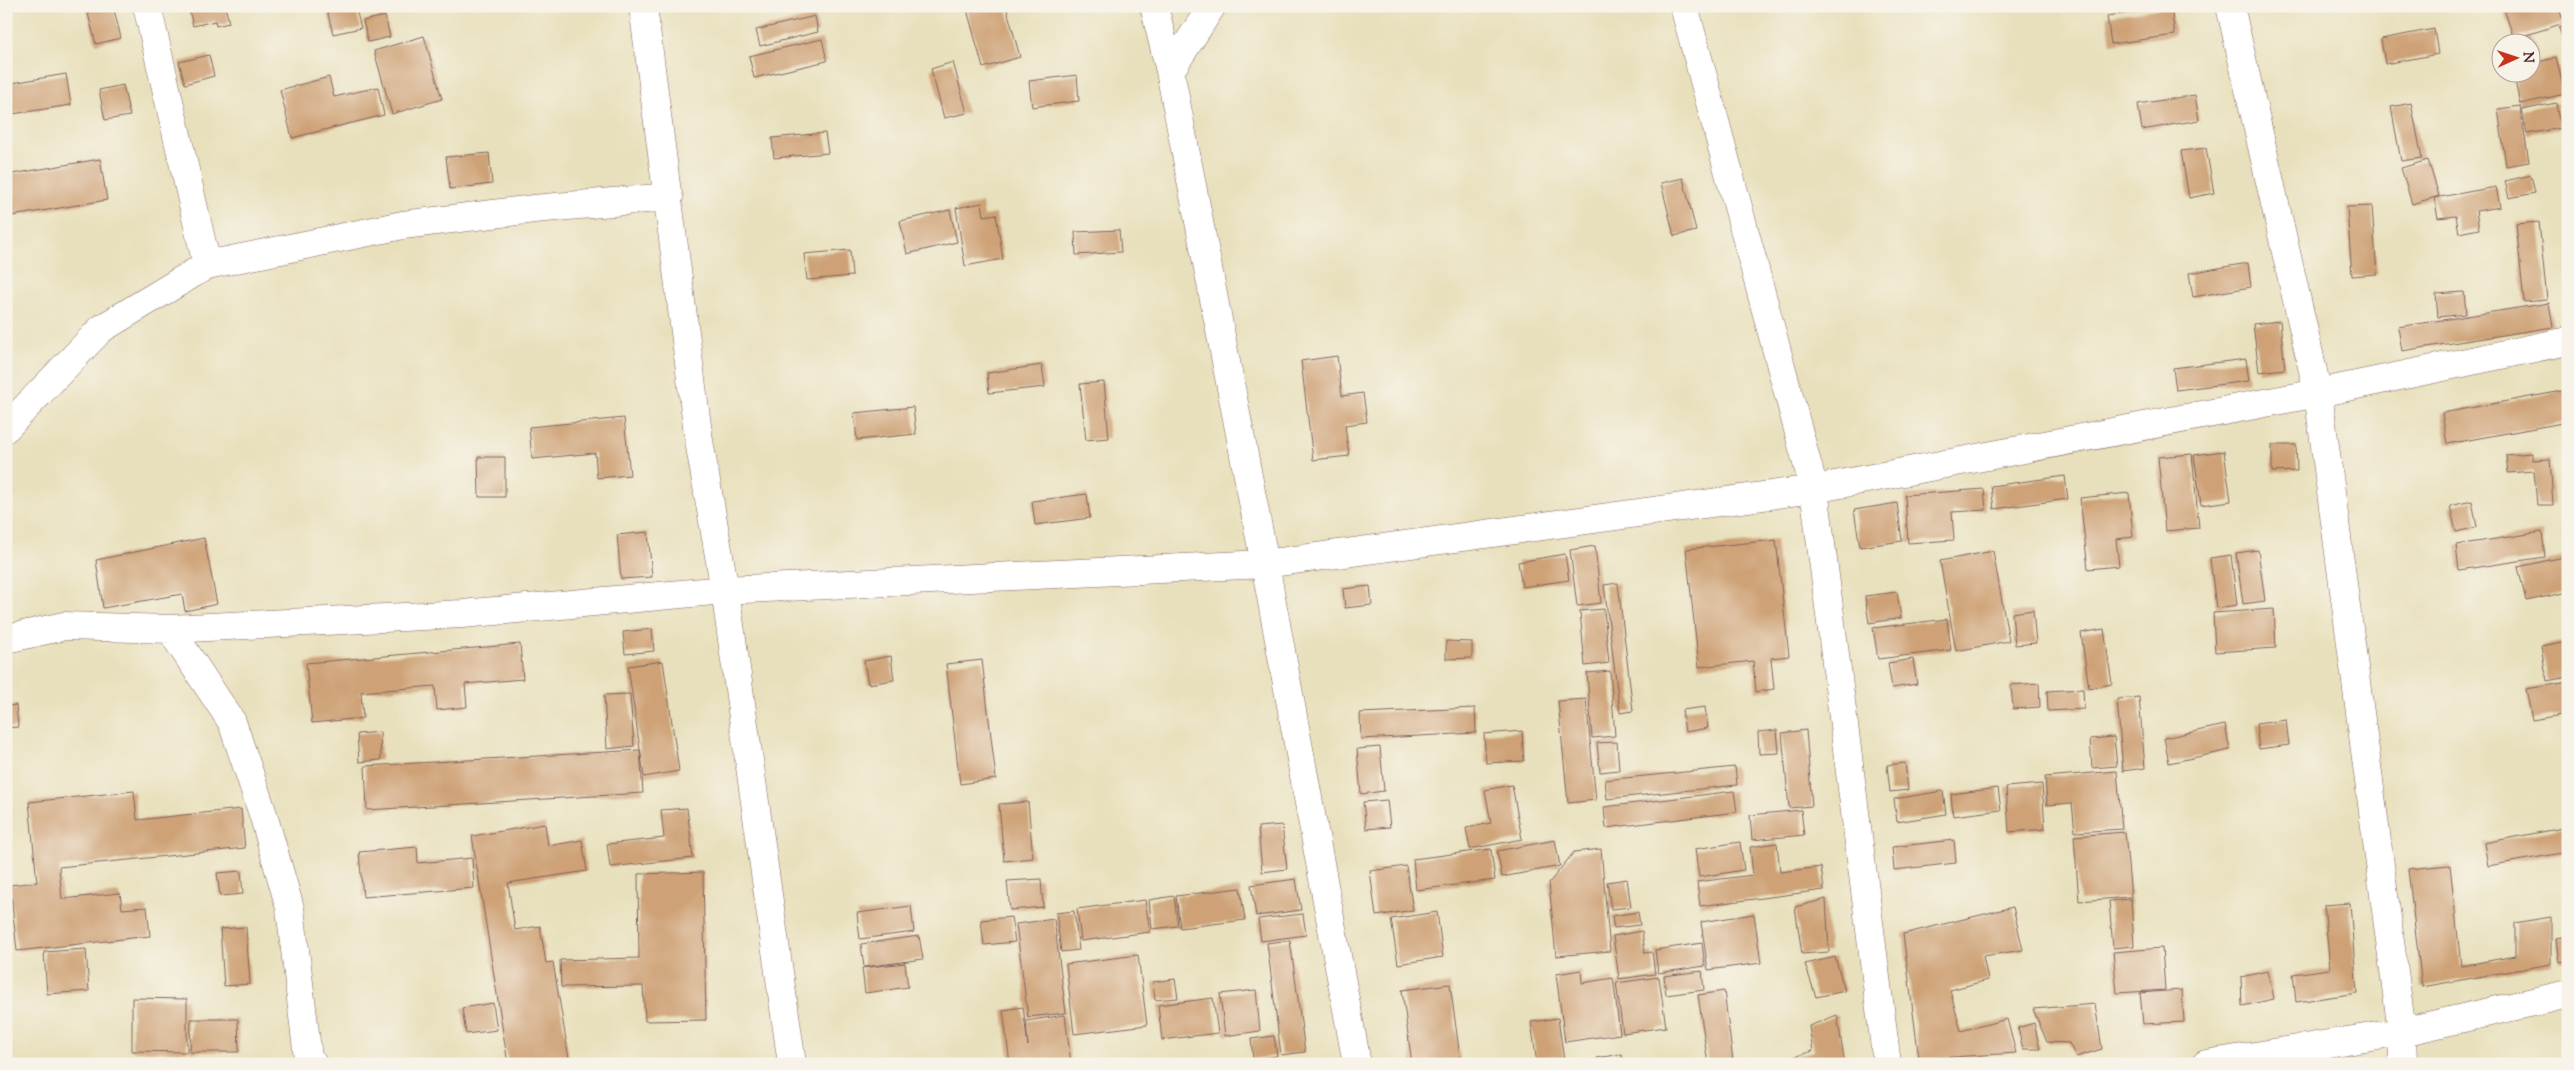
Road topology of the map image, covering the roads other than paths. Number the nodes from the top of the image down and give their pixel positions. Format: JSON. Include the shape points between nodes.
{"nodes":[{"id":1,"x":148,"y":6,"type":"edge"},
{"id":2,"x":643,"y":6,"type":"edge"},
{"id":3,"x":1154,"y":6,"type":"edge"},
{"id":4,"x":1212,"y":6,"type":"edge"},
{"id":5,"x":1684,"y":6,"type":"edge"},
{"id":6,"x":2230,"y":6,"type":"edge"},
{"id":7,"x":1170,"y":71,"type":"junction"},
{"id":8,"x":669,"y":197,"type":"junction"},
{"id":9,"x":206,"y":265,"type":"junction"},
{"id":10,"x":2568,"y":341,"type":"edge"},
{"id":11,"x":2318,"y":393,"type":"junction"},
{"id":12,"x":6,"y":428,"type":"edge"},
{"id":13,"x":1814,"y":489,"type":"junction"},
{"id":14,"x":1265,"y":564,"type":"junction"},
{"id":15,"x":725,"y":590,"type":"junction"},
{"id":16,"x":170,"y":629,"type":"junction"},
{"id":17,"x":6,"y":639,"type":"edge"},
{"id":18,"x":2568,"y":994,"type":"edge"},
{"id":19,"x":2402,"y":1032,"type":"junction"},
{"id":20,"x":303,"y":1062,"type":"edge"},
{"id":21,"x":792,"y":1064,"type":"edge"},
{"id":22,"x":1357,"y":1064,"type":"edge"},
{"id":23,"x":1887,"y":1064,"type":"edge"},
{"id":24,"x":2206,"y":1064,"type":"edge"},
{"id":25,"x":2403,"y":1064,"type":"edge"}],
"edges":[{"from":1,"to":9,"type":"street"},
{"from":2,"to":8,"type":"street"},
{"from":3,"to":7,"type":"street"},
{"from":4,"to":7,"type":"street"},
{"from":5,"to":13,"type":"street"},
{"from":6,"to":11,"type":"street"},
{"from":7,"to":14,"type":"street"},
{"from":8,"to":9,"type":"street","via":[[403,225]]},
{"from":8,"to":15,"type":"street","via":[[699,441]]},
{"from":9,"to":12,"type":"street","via":[[101,329]]},
{"from":10,"to":11,"type":"street"},
{"from":11,"to":13,"type":"street"},
{"from":11,"to":19,"type":"street"},
{"from":13,"to":14,"type":"street"},
{"from":13,"to":23,"type":"street"},
{"from":14,"to":15,"type":"street"},
{"from":14,"to":22,"type":"street"},
{"from":15,"to":16,"type":"street","via":[[462,614]]},
{"from":15,"to":21,"type":"street"},
{"from":16,"to":17,"type":"street","via":[[64,626]]},
{"from":16,"to":20,"type":"street","via":[[232,722],[263,814],[290,908]]},
{"from":18,"to":19,"type":"street"},
{"from":19,"to":24,"type":"street"},
{"from":19,"to":25,"type":"street"}]}
